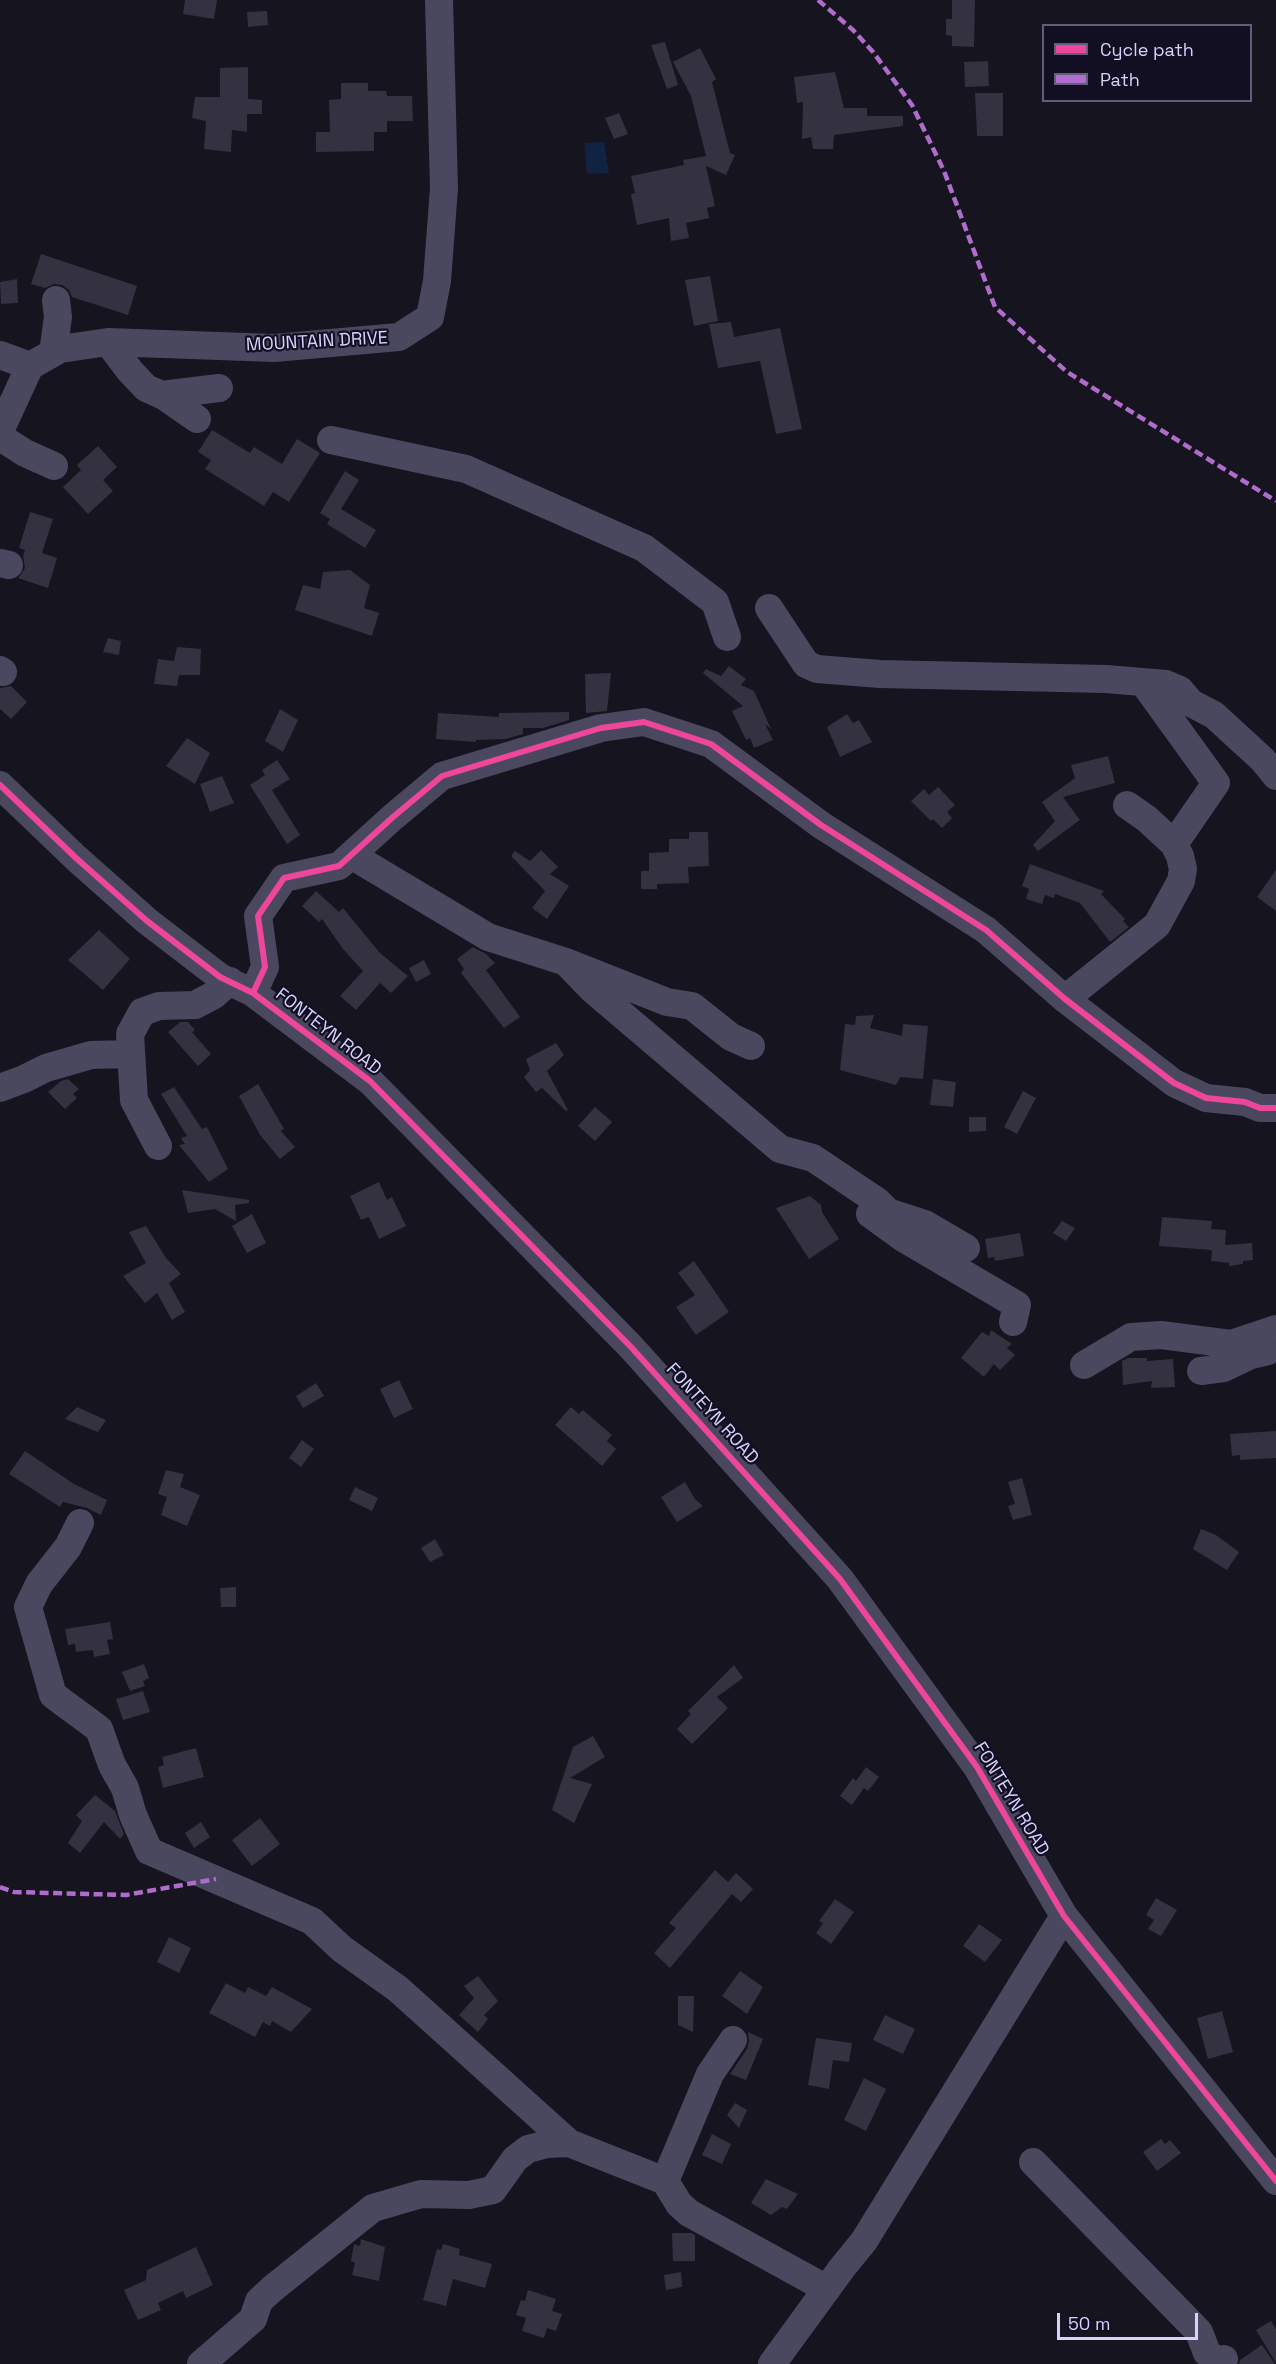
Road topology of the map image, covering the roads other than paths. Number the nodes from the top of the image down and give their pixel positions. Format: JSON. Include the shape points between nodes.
{"nodes":[{"id":1,"x":439,"y":0,"type":"edge"},
{"id":2,"x":56,"y":300,"type":"dead end"},
{"id":3,"x":108,"y":342,"type":"junction"},
{"id":4,"x":0,"y":355,"type":"edge"},
{"id":5,"x":41,"y":359,"type":"junction"},
{"id":6,"x":219,"y":388,"type":"dead end"},
{"id":7,"x":161,"y":395,"type":"junction"},
{"id":8,"x":197,"y":418,"type":"dead end"},
{"id":9,"x":0,"y":431,"type":"edge"},
{"id":10,"x":0,"y":436,"type":"edge"},
{"id":11,"x":332,"y":440,"type":"dead end"},
{"id":12,"x":54,"y":466,"type":"dead end"},
{"id":13,"x":769,"y":608,"type":"dead end"},
{"id":14,"x":727,"y":637,"type":"dead end"},
{"id":15,"x":1143,"y":682,"type":"junction"},
{"id":16,"x":1276,"y":776,"type":"edge"},
{"id":17,"x":0,"y":785,"type":"edge"},
{"id":18,"x":1126,"y":805,"type":"dead end"},
{"id":19,"x":1174,"y":844,"type":"junction"},
{"id":20,"x":351,"y":855,"type":"junction"},
{"id":21,"x":566,"y":963,"type":"junction"},
{"id":22,"x":241,"y":987,"type":"junction"},
{"id":23,"x":1065,"y":999,"type":"junction"},
{"id":24,"x":751,"y":1046,"type":"dead end"},
{"id":25,"x":130,"y":1054,"type":"junction"},
{"id":26,"x":0,"y":1088,"type":"edge"},
{"id":27,"x":1276,"y":1092,"type":"edge"},
{"id":28,"x":1245,"y":1102,"type":"junction"},
{"id":29,"x":1276,"y":1108,"type":"edge"},
{"id":30,"x":158,"y":1146,"type":"dead end"},
{"id":31,"x":780,"y":1149,"type":"junction"},
{"id":32,"x":966,"y":1248,"type":"dead end"},
{"id":33,"x":1013,"y":1322,"type":"dead end"},
{"id":34,"x":1276,"y":1329,"type":"edge"},
{"id":35,"x":1276,"y":1350,"type":"edge"},
{"id":36,"x":1083,"y":1365,"type":"dead end"},
{"id":37,"x":1201,"y":1371,"type":"dead end"},
{"id":38,"x":80,"y":1523,"type":"dead end"},
{"id":39,"x":1064,"y":1916,"type":"junction"},
{"id":40,"x":733,"y":2040,"type":"dead end"},
{"id":41,"x":569,"y":2144,"type":"junction"},
{"id":42,"x":1033,"y":2162,"type":"dead end"},
{"id":43,"x":665,"y":2181,"type":"junction"},
{"id":44,"x":1276,"y":2181,"type":"edge"},
{"id":45,"x":827,"y":2289,"type":"junction"},
{"id":46,"x":1224,"y":2359,"type":"dead end"},
{"id":47,"x":201,"y":2364,"type":"edge"},
{"id":48,"x":772,"y":2364,"type":"edge"}],
"edges":[{"from":1,"to":3,"type":"street","name":"MOUNTAIN DRIVE","via":[[444,188],[437,281],[430,317],[399,337],[274,348]]},
{"from":2,"to":5,"type":"street","via":[[58,317]]},
{"from":3,"to":5,"type":"street","name":"MOUNTAIN DRIVE","via":[[60,350]]},
{"from":3,"to":7,"type":"street","via":[[146,388]]},
{"from":4,"to":5,"type":"street"},
{"from":5,"to":9,"type":"street"},
{"from":6,"to":7,"type":"street"},
{"from":7,"to":8,"type":"street"},
{"from":10,"to":12,"type":"street"},
{"from":11,"to":14,"type":"street","via":[[466,469],[644,548],[715,603]]},
{"from":13,"to":15,"type":"street","via":[[806,663],[817,669]]},
{"from":15,"to":16,"type":"street","via":[[1180,690],[1191,703],[1214,715]]},
{"from":15,"to":19,"type":"street","via":[[1216,783]]},
{"from":17,"to":22,"type":"street","name":"FONTEYN ROAD","via":[[147,921],[220,977]]},
{"from":18,"to":19,"type":"street"},
{"from":19,"to":23,"type":"street","via":[[1183,869],[1181,881],[1157,925]]},
{"from":20,"to":21,"type":"street","via":[[488,937]]},
{"from":20,"to":22,"type":"street","via":[[339,866],[284,878],[258,916],[265,967]]},
{"from":20,"to":23,"type":"street","via":[[442,776],[601,728],[645,722],[711,744],[821,825],[986,930]]},
{"from":21,"to":24,"type":"street","via":[[667,1002],[692,1006],[731,1037]]},
{"from":21,"to":31,"type":"street"},
{"from":22,"to":25,"type":"street","via":[[195,1005],[159,1006],[142,1012],[130,1034]]},
{"from":22,"to":39,"type":"street","name":"FONTEYN ROAD","via":[[370,1081],[631,1347],[840,1579],[977,1767]]},
{"from":23,"to":28,"type":"street","via":[[1174,1083],[1206,1098]]},
{"from":25,"to":26,"type":"street","via":[[91,1055],[46,1068]]},
{"from":25,"to":30,"type":"street","via":[[134,1100]]},
{"from":27,"to":28,"type":"street"},
{"from":28,"to":29,"type":"street","via":[[1260,1108]]},
{"from":31,"to":32,"type":"street","via":[[813,1158],[888,1212],[925,1224]]},
{"from":31,"to":33,"type":"street","via":[[795,1168],[1017,1305]]},
{"from":34,"to":36,"type":"street","via":[[1231,1344],[1161,1335],[1131,1337]]},
{"from":35,"to":37,"type":"street","via":[[1251,1355],[1224,1368]]},
{"from":38,"to":41,"type":"street","via":[[28,1607],[53,1695],[99,1729],[149,1851],[312,1922],[398,1989]]},
{"from":39,"to":44,"type":"street","name":"FONTEYN ROAD"},
{"from":39,"to":45,"type":"street","via":[[864,2241]]},
{"from":40,"to":43,"type":"street","via":[[710,2074]]},
{"from":41,"to":43,"type":"street"},
{"from":41,"to":47,"type":"street","via":[[547,2144],[528,2150],[515,2159],[493,2190],[469,2195],[421,2194],[373,2208],[272,2289],[259,2301],[253,2319]]},
{"from":42,"to":46,"type":"street","via":[[1199,2332],[1207,2353],[1219,2362]]},
{"from":43,"to":45,"type":"street","via":[[689,2213]]},
{"from":45,"to":48,"type":"street"}]}
